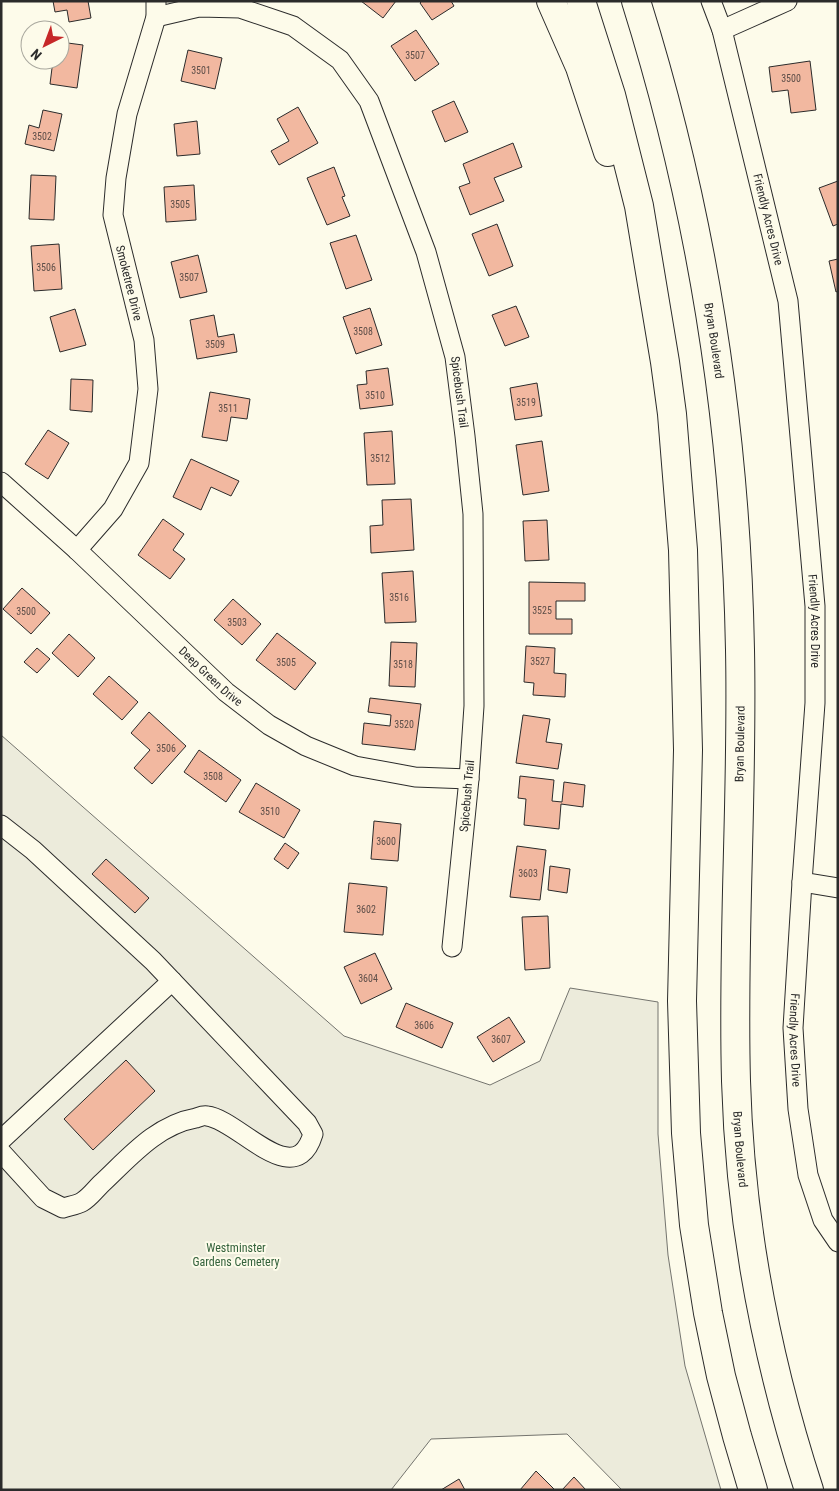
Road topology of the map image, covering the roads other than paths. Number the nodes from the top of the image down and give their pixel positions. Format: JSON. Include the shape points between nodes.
{"nodes":[{"id":1,"x":551,"y":1,"type":"edge"},
{"id":2,"x":582,"y":1,"type":"edge"},
{"id":3,"x":636,"y":1,"type":"edge"},
{"id":4,"x":711,"y":1,"type":"edge"},
{"id":5,"x":787,"y":1,"type":"edge"},
{"id":6,"x":156,"y":9,"type":"edge"},
{"id":7,"x":722,"y":30,"type":"junction"},
{"id":8,"x":665,"y":362,"type":"junction"},
{"id":9,"x":1,"y":482,"type":"edge"},
{"id":10,"x":77,"y":550,"type":"junction"},
{"id":11,"x":469,"y":779,"type":"junction"},
{"id":12,"x":1,"y":825,"type":"edge"},
{"id":13,"x":802,"y":882,"type":"junction"},
{"id":14,"x":838,"y":888,"type":"edge"},
{"id":15,"x":452,"y":946,"type":"dead end"},
{"id":16,"x":172,"y":981,"type":"junction"},
{"id":17,"x":1,"y":1140,"type":"edge"},
{"id":18,"x":1,"y":1152,"type":"edge"},
{"id":19,"x":838,"y":1242,"type":"edge"},
{"id":20,"x":753,"y":1490,"type":"edge"},
{"id":21,"x":809,"y":1490,"type":"edge"}],
"edges":[{"from":1,"to":8,"type":"highway","via":[[580,67],[601,127],[620,191],[639,289]]},
{"from":2,"to":8,"type":"highway","via":[[612,95],[639,206]]},
{"from":3,"to":21,"type":"highway","name":"Bryan Boulevard","via":[[672,126],[694,222],[727,434],[740,651],[735,958],[739,1137],[747,1220],[764,1321]]},
{"from":4,"to":7,"type":"street","name":"Friendly Acres Drive"},
{"from":5,"to":7,"type":"street"},
{"from":6,"to":10,"type":"street","name":"Smoketree Drive","via":[[127,114],[113,215],[144,340],[148,390],[139,463],[113,509]]},
{"from":6,"to":11,"type":"street","name":"Spicebush Trail","via":[[240,8],[293,26],[340,60],[369,101],[426,252],[455,357],[473,514],[474,706]]},
{"from":7,"to":13,"type":"street","name":"Friendly Acres Drive","via":[[788,302],[815,606],[815,703]]},
{"from":8,"to":20,"type":"highway","via":[[683,550],[688,750],[683,1070],[689,1176],[708,1312]]},
{"from":9,"to":10,"type":"street","name":"Deep Green Drive"},
{"from":10,"to":11,"type":"street","name":"Deep Green Drive","via":[[226,692],[270,726],[306,746],[355,766],[415,777]]},
{"from":11,"to":15,"type":"street","name":"Spicebush Trail"},
{"from":12,"to":16,"type":"street","via":[[47,863]]},
{"from":13,"to":14,"type":"street"},
{"from":13,"to":19,"type":"street","name":"Friendly Acres Drive","via":[[793,1028],[798,1109],[808,1176],[823,1220]]},
{"from":16,"to":17,"type":"street"},
{"from":16,"to":18,"type":"street","via":[[307,1123],[313,1134],[310,1146],[298,1155],[280,1156],[232,1126],[207,1116],[184,1120],[153,1135],[81,1203],[64,1208],[43,1198]]}]}
